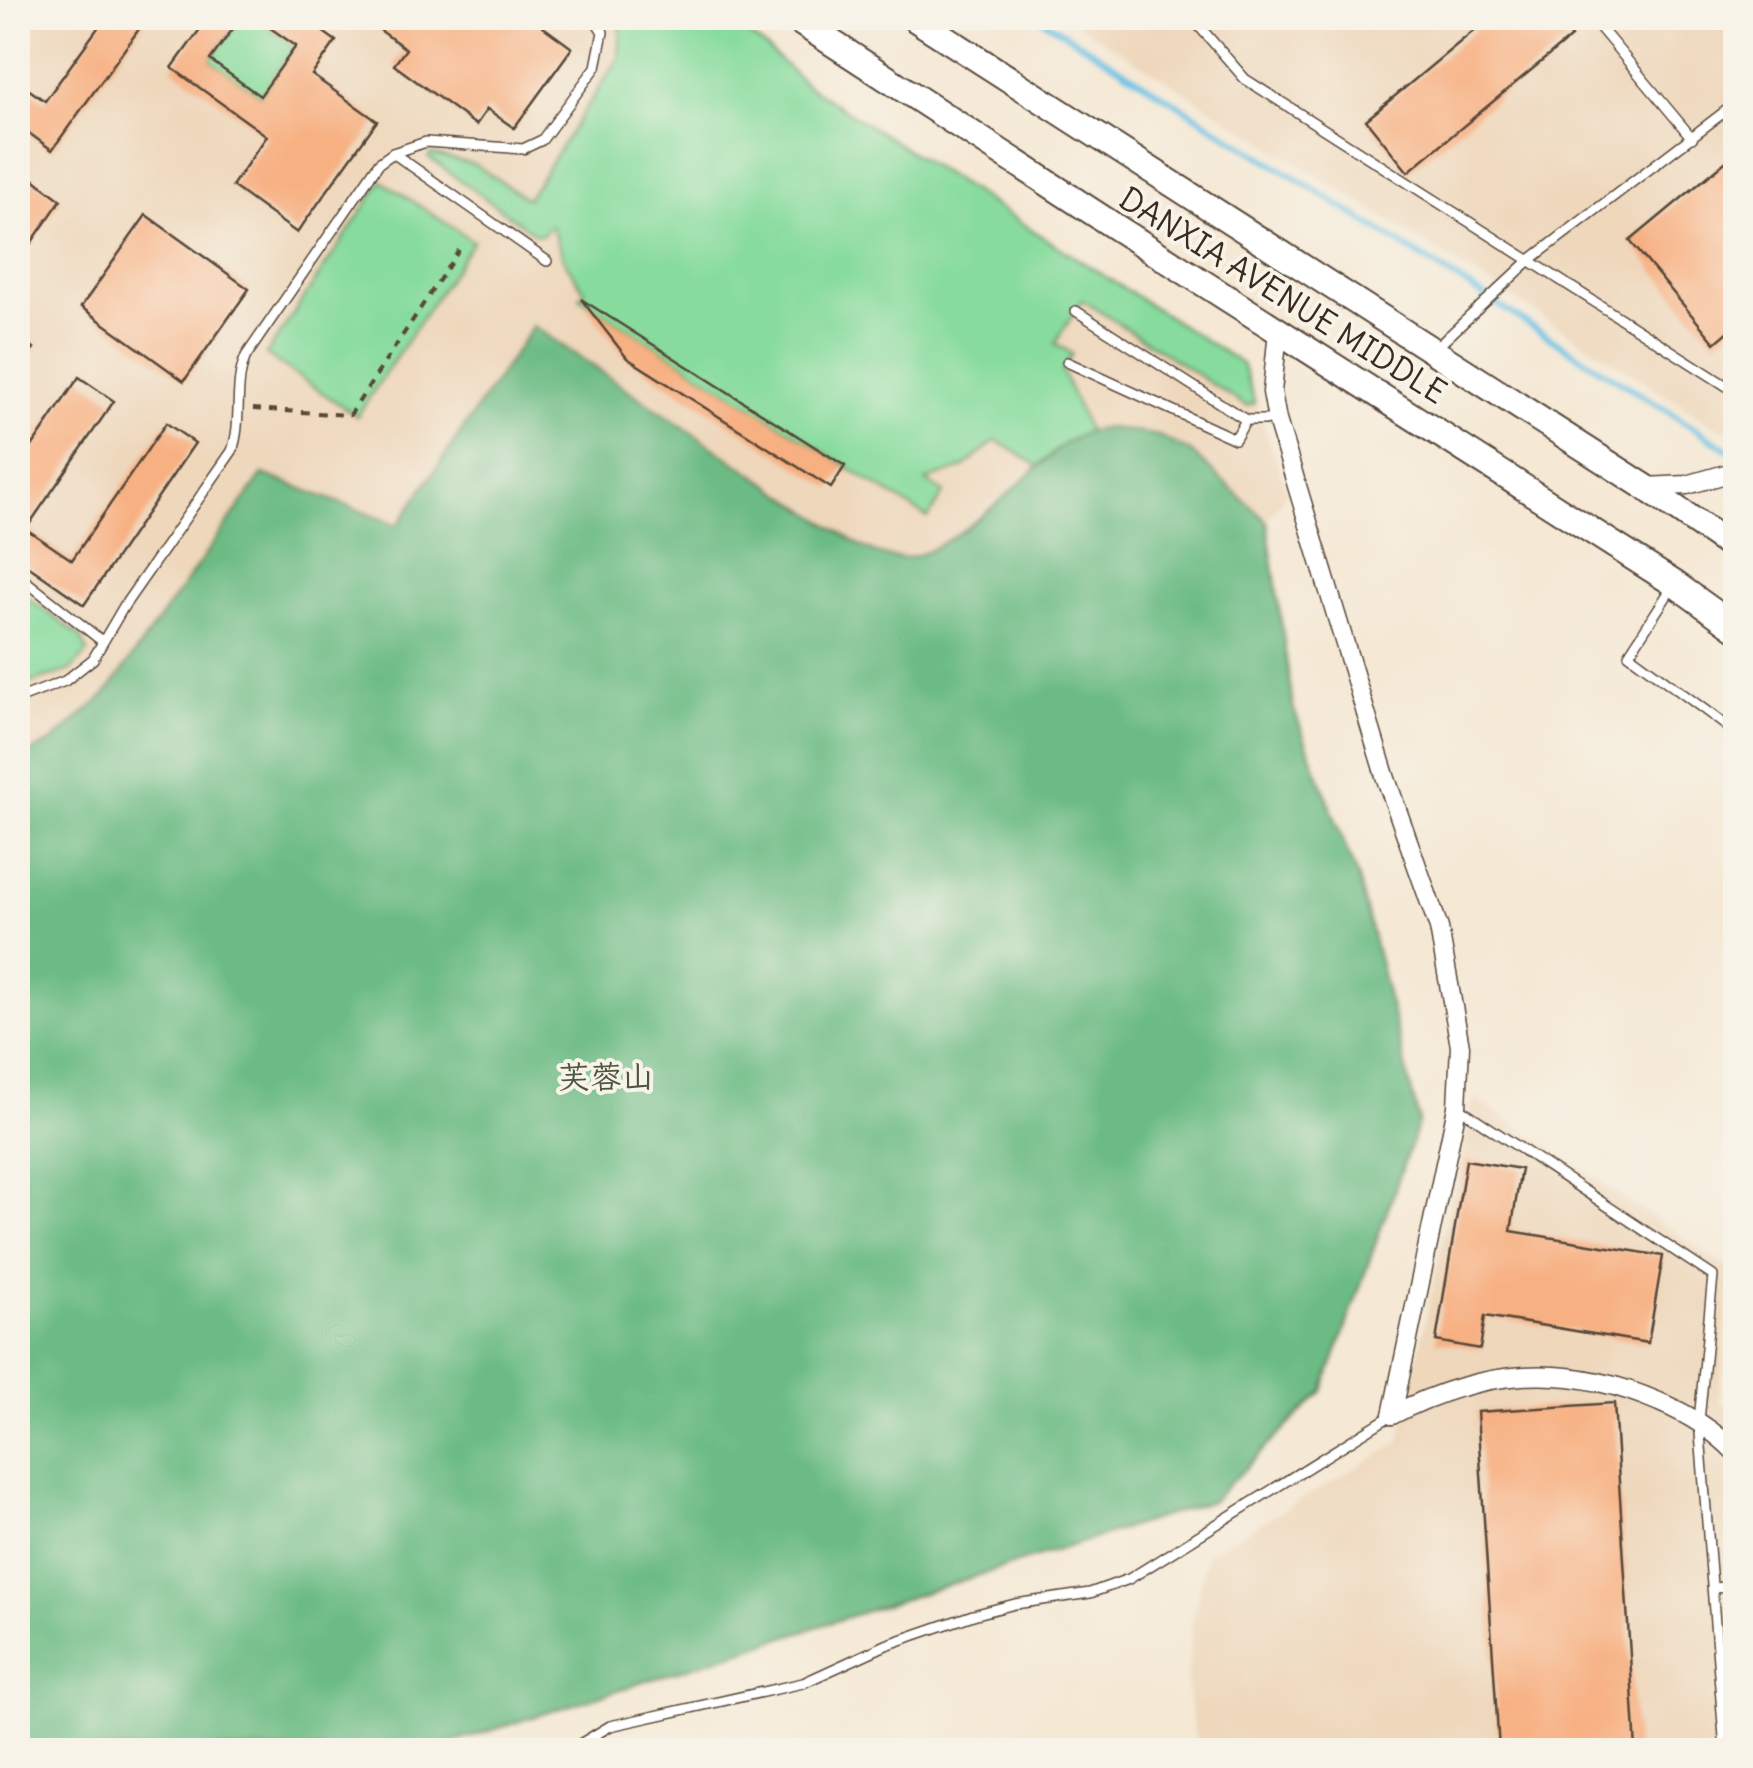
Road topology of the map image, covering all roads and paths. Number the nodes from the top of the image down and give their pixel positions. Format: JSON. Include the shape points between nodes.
{"nodes":[{"id":1,"x":594,"y":18,"type":"edge"},
{"id":2,"x":794,"y":18,"type":"edge"},
{"id":3,"x":914,"y":18,"type":"edge"},
{"id":4,"x":1192,"y":18,"type":"edge"},
{"id":5,"x":1592,"y":18,"type":"edge"},
{"id":6,"x":1736,"y":103,"type":"edge"},
{"id":7,"x":1692,"y":138,"type":"junction"},
{"id":8,"x":392,"y":153,"type":"junction"},
{"id":9,"x":459,"y":250,"type":"dead end"},
{"id":10,"x":1530,"y":260,"type":"junction"},
{"id":11,"x":547,"y":261,"type":"dead end"},
{"id":12,"x":1076,"y":311,"type":"dead end"},
{"id":13,"x":1278,"y":330,"type":"junction"},
{"id":14,"x":1433,"y":351,"type":"junction"},
{"id":15,"x":1067,"y":362,"type":"dead end"},
{"id":16,"x":1736,"y":392,"type":"edge"},
{"id":17,"x":239,"y":408,"type":"junction"},
{"id":18,"x":1246,"y":420,"type":"junction"},
{"id":19,"x":1277,"y":420,"type":"junction"},
{"id":20,"x":1736,"y":471,"type":"edge"},
{"id":21,"x":1645,"y":487,"type":"junction"},
{"id":22,"x":1736,"y":550,"type":"edge"},
{"id":23,"x":18,"y":576,"type":"edge"},
{"id":24,"x":1675,"y":584,"type":"junction"},
{"id":25,"x":1736,"y":628,"type":"edge"},
{"id":26,"x":102,"y":642,"type":"junction"},
{"id":27,"x":18,"y":699,"type":"edge"},
{"id":28,"x":1736,"y":733,"type":"edge"},
{"id":29,"x":1458,"y":1107,"type":"junction"},
{"id":30,"x":1392,"y":1415,"type":"junction"},
{"id":31,"x":1699,"y":1421,"type":"junction"},
{"id":32,"x":1736,"y":1453,"type":"edge"},
{"id":33,"x":1736,"y":1586,"type":"edge"},
{"id":34,"x":1713,"y":1588,"type":"junction"},
{"id":35,"x":570,"y":1750,"type":"edge"},
{"id":36,"x":1726,"y":1750,"type":"edge"}],
"edges":[{"from":1,"to":8,"type":"lane","via":[[603,32],[596,66],[542,140],[523,149],[426,142]]},
{"from":2,"to":13,"type":"main road","name":"DANXIA AVENUE MIDDLE"},
{"from":3,"to":14,"type":"main road","name":"DANXIA AVENUE MIDDLE"},
{"from":4,"to":10,"type":"lane","via":[[1245,79]]},
{"from":5,"to":7,"type":"lane"},
{"from":6,"to":7,"type":"lane"},
{"from":7,"to":10,"type":"lane"},
{"from":8,"to":11,"type":"lane"},
{"from":8,"to":17,"type":"lane","via":[[365,180],[246,356]]},
{"from":9,"to":17,"type":"path","via":[[350,415]]},
{"from":10,"to":14,"type":"lane"},
{"from":10,"to":16,"type":"lane"},
{"from":12,"to":18,"type":"lane"},
{"from":13,"to":19,"type":"street","via":[[1272,392]]},
{"from":13,"to":24,"type":"main road","name":"DANXIA AVENUE MIDDLE"},
{"from":14,"to":21,"type":"main road","name":"DANXIA AVENUE MIDDLE"},
{"from":15,"to":18,"type":"lane","via":[[1235,439]]},
{"from":17,"to":26,"type":"lane","via":[[232,451]]},
{"from":18,"to":19,"type":"lane"},
{"from":19,"to":29,"type":"street","via":[[1385,776],[1439,928],[1460,1046]]},
{"from":20,"to":21,"type":"street","via":[[1687,485]]},
{"from":21,"to":22,"type":"main road","name":"DANXIA AVENUE MIDDLE"},
{"from":23,"to":26,"type":"lane"},
{"from":24,"to":25,"type":"main road","name":"DANXIA AVENUE MIDDLE"},
{"from":24,"to":28,"type":"lane","via":[[1630,654]]},
{"from":26,"to":27,"type":"lane","via":[[80,671]]},
{"from":29,"to":30,"type":"street"},
{"from":29,"to":31,"type":"lane","via":[[1713,1276]]},
{"from":30,"to":31,"type":"street","via":[[1478,1381],[1534,1375],[1582,1376],[1633,1390]]},
{"from":30,"to":35,"type":"lane","via":[[1129,1579],[1090,1594],[973,1615],[803,1683],[610,1726]]},
{"from":31,"to":32,"type":"street"},
{"from":31,"to":34,"type":"lane"},
{"from":33,"to":34,"type":"lane"},
{"from":34,"to":36,"type":"lane"}]}
